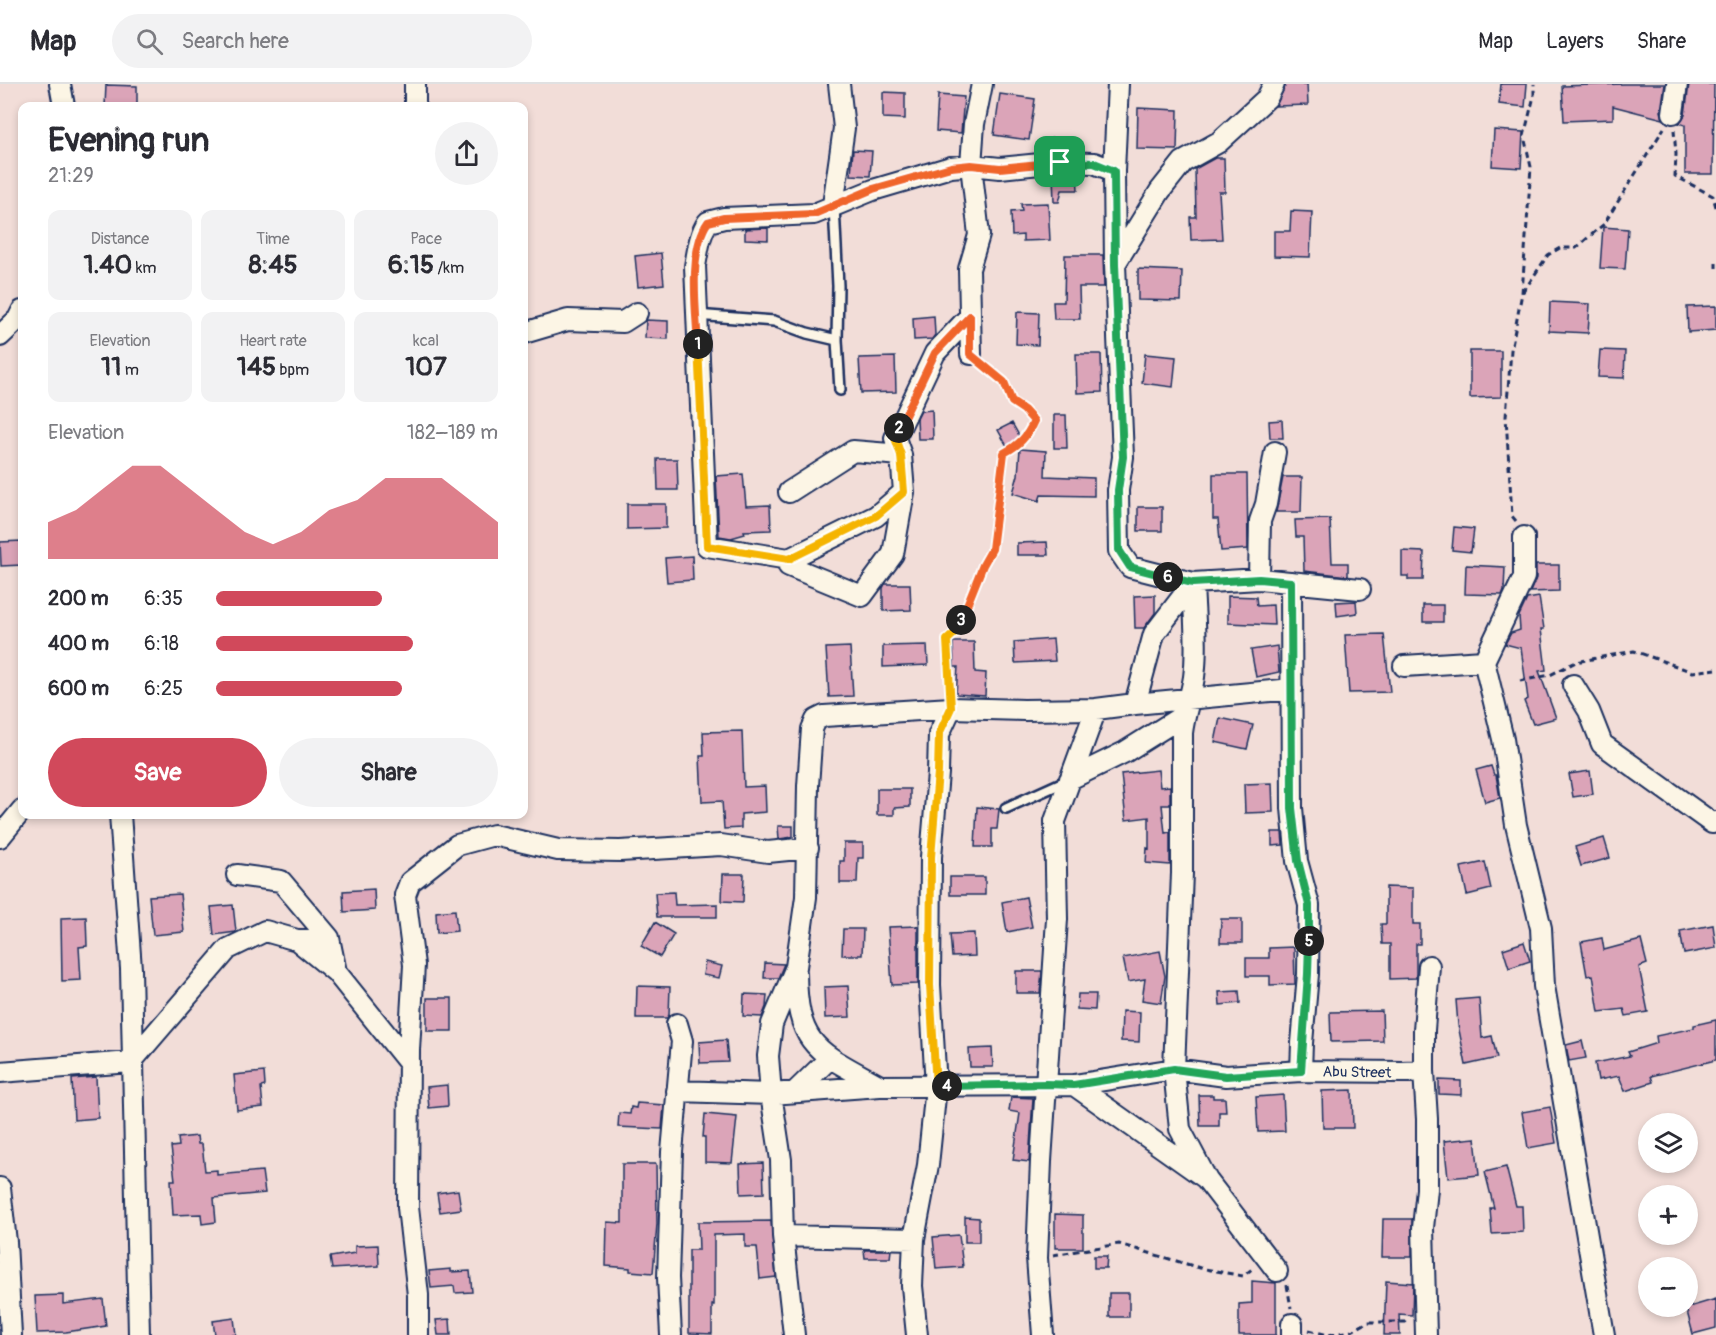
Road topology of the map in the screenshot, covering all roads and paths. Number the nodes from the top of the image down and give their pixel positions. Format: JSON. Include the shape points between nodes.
{"nodes":[{"id":1,"x":60,"y":84,"type":"edge"},
{"id":2,"x":415,"y":84,"type":"edge"},
{"id":3,"x":839,"y":84,"type":"edge"},
{"id":4,"x":982,"y":84,"type":"edge"},
{"id":5,"x":1118,"y":84,"type":"edge"},
{"id":6,"x":1274,"y":84,"type":"edge"},
{"id":7,"x":1534,"y":84,"type":"edge"},
{"id":8,"x":1677,"y":84,"type":"edge"},
{"id":9,"x":63,"y":102,"type":"edge"},
{"id":10,"x":415,"y":102,"type":"edge"},
{"id":11,"x":1673,"y":113,"type":"junction"},
{"id":12,"x":971,"y":165,"type":"junction"},
{"id":13,"x":1114,"y":171,"type":"junction"},
{"id":14,"x":833,"y":205,"type":"junction"},
{"id":15,"x":1716,"y":207,"type":"edge"},
{"id":16,"x":1716,"y":263,"type":"edge"},
{"id":17,"x":1115,"y":264,"type":"junction"},
{"id":18,"x":1716,"y":268,"type":"edge"},
{"id":19,"x":1522,"y":293,"type":"junction"},
{"id":20,"x":636,"y":313,"type":"dead end"},
{"id":21,"x":696,"y":315,"type":"junction"},
{"id":22,"x":970,"y":316,"type":"junction"},
{"id":23,"x":18,"y":320,"type":"edge"},
{"id":24,"x":528,"y":332,"type":"edge"},
{"id":25,"x":0,"y":336,"type":"edge"},
{"id":26,"x":837,"y":340,"type":"junction"},
{"id":27,"x":970,"y":354,"type":"joint"},
{"id":28,"x":840,"y":390,"type":"dead end"},
{"id":29,"x":1275,"y":452,"type":"dead end"},
{"id":30,"x":901,"y":455,"type":"junction"},
{"id":31,"x":789,"y":492,"type":"dead end"},
{"id":32,"x":904,"y":492,"type":"junction"},
{"id":33,"x":1524,"y":537,"type":"joint"},
{"id":34,"x":789,"y":559,"type":"junction"},
{"id":35,"x":1259,"y":579,"type":"junction"},
{"id":36,"x":1291,"y":582,"type":"junction"},
{"id":37,"x":1193,"y":583,"type":"junction"},
{"id":38,"x":1360,"y":589,"type":"dead end"},
{"id":39,"x":1484,"y":661,"type":"junction"},
{"id":40,"x":1404,"y":666,"type":"dead end"},
{"id":41,"x":1716,"y":669,"type":"edge"},
{"id":42,"x":1520,"y":681,"type":"dead end"},
{"id":43,"x":1573,"y":685,"type":"dead end"},
{"id":44,"x":1292,"y":689,"type":"junction"},
{"id":45,"x":1135,"y":704,"type":"junction"},
{"id":46,"x":1187,"y":707,"type":"junction"},
{"id":47,"x":951,"y":708,"type":"junction"},
{"id":48,"x":1096,"y":709,"type":"junction"},
{"id":49,"x":1070,"y":779,"type":"junction"},
{"id":50,"x":1006,"y":808,"type":"dead end"},
{"id":51,"x":18,"y":815,"type":"edge"},
{"id":52,"x":120,"y":819,"type":"edge"},
{"id":53,"x":1716,"y":822,"type":"edge"},
{"id":54,"x":0,"y":837,"type":"edge"},
{"id":55,"x":808,"y":848,"type":"junction"},
{"id":56,"x":237,"y":875,"type":"dead end"},
{"id":57,"x":329,"y":938,"type":"junction"},
{"id":58,"x":297,"y":940,"type":"junction"},
{"id":59,"x":1429,"y":966,"type":"dead end"},
{"id":60,"x":796,"y":967,"type":"junction"},
{"id":61,"x":336,"y":972,"type":"junction"},
{"id":62,"x":676,"y":1024,"type":"dead end"},
{"id":63,"x":830,"y":1058,"type":"junction"},
{"id":64,"x":131,"y":1062,"type":"junction"},
{"id":65,"x":409,"y":1063,"type":"junction"},
{"id":66,"x":1174,"y":1069,"type":"junction"},
{"id":67,"x":1301,"y":1071,"type":"junction"},
{"id":68,"x":1424,"y":1071,"type":"junction"},
{"id":69,"x":0,"y":1072,"type":"edge"},
{"id":70,"x":1046,"y":1084,"type":"junction"},
{"id":71,"x":1074,"y":1085,"type":"junction"},
{"id":72,"x":880,"y":1086,"type":"junction"},
{"id":73,"x":936,"y":1087,"type":"junction"},
{"id":74,"x":677,"y":1091,"type":"junction"},
{"id":75,"x":795,"y":1092,"type":"junction"},
{"id":76,"x":771,"y":1094,"type":"junction"},
{"id":77,"x":1207,"y":1180,"type":"junction"},
{"id":78,"x":0,"y":1194,"type":"edge"},
{"id":79,"x":783,"y":1236,"type":"junction"},
{"id":80,"x":914,"y":1239,"type":"junction"},
{"id":81,"x":1038,"y":1258,"type":"junction"},
{"id":82,"x":1277,"y":1271,"type":"junction"},
{"id":83,"x":1292,"y":1329,"type":"edge"},
{"id":84,"x":1421,"y":1332,"type":"edge"},
{"id":85,"x":11,"y":1335,"type":"edge"},
{"id":86,"x":139,"y":1335,"type":"edge"},
{"id":87,"x":418,"y":1335,"type":"edge"},
{"id":88,"x":670,"y":1335,"type":"edge"},
{"id":89,"x":794,"y":1335,"type":"edge"},
{"id":90,"x":917,"y":1335,"type":"edge"},
{"id":91,"x":1043,"y":1335,"type":"edge"},
{"id":92,"x":1604,"y":1335,"type":"edge"}],
"edges":[{"from":1,"to":9,"type":"street"},
{"from":2,"to":10,"type":"street"},
{"from":3,"to":14,"type":"street","via":[[844,128]]},
{"from":4,"to":12,"type":"street"},
{"from":5,"to":13,"type":"street"},
{"from":6,"to":17,"type":"street","via":[[1267,98],[1219,142],[1183,162],[1160,191]]},
{"from":7,"to":19,"type":"path","via":[[1524,136],[1531,166]]},
{"from":8,"to":11,"type":"street"},
{"from":11,"to":15,"type":"path","via":[[1675,176],[1713,196]]},
{"from":11,"to":19,"type":"path","via":[[1604,224],[1576,248],[1560,248],[1548,255]]},
{"from":12,"to":13,"type":"street","via":[[1000,168],[1094,163]]},
{"from":12,"to":14,"type":"street","via":[[873,189]]},
{"from":12,"to":22,"type":"street","via":[[979,235],[969,269]]},
{"from":13,"to":17,"type":"street"},
{"from":14,"to":21,"type":"street","via":[[814,214],[708,222],[699,242]]},
{"from":14,"to":26,"type":"lane"},
{"from":16,"to":18,"type":"path"},
{"from":17,"to":37,"type":"street","via":[[1123,457],[1118,490],[1119,550],[1130,567]]},
{"from":19,"to":33,"type":"path","via":[[1511,350],[1506,417],[1512,516]]},
{"from":20,"to":24,"type":"street","via":[[623,322],[568,320]]},
{"from":21,"to":26,"type":"lane","via":[[774,321]]},
{"from":21,"to":34,"type":"street","via":[[707,546]]},
{"from":22,"to":27,"type":"street"},
{"from":22,"to":30,"type":"street","via":[[935,353],[914,393],[895,438]]},
{"from":23,"to":25,"type":"street"},
{"from":26,"to":28,"type":"lane"},
{"from":27,"to":47,"type":"path","via":[[1004,382],[1012,402],[1034,421],[1017,447],[1004,453],[992,549],[957,631],[947,640]]},
{"from":29,"to":35,"type":"street","via":[[1260,521]]},
{"from":30,"to":31,"type":"street","via":[[854,451]]},
{"from":30,"to":32,"type":"street"},
{"from":32,"to":34,"type":"street","via":[[876,516]]},
{"from":32,"to":34,"type":"street","via":[[893,554],[862,596],[789,566]]},
{"from":33,"to":39,"type":"street","via":[[1524,577]]},
{"from":35,"to":36,"type":"street"},
{"from":35,"to":37,"type":"street"},
{"from":36,"to":38,"type":"street"},
{"from":36,"to":44,"type":"street","name":"Abu Street"},
{"from":37,"to":45,"type":"street","via":[[1154,634]]},
{"from":37,"to":46,"type":"street","via":[[1194,676]]},
{"from":39,"to":40,"type":"street"},
{"from":39,"to":92,"type":"street","via":[[1541,928],[1544,986]]},
{"from":41,"to":42,"type":"path","via":[[1693,672],[1634,651],[1576,662],[1550,675]]},
{"from":43,"to":53,"type":"street","via":[[1602,744],[1712,823]]},
{"from":44,"to":46,"type":"street"},
{"from":44,"to":67,"type":"street","name":"Abu Street","via":[[1292,808],[1298,861],[1309,905]]},
{"from":45,"to":46,"type":"street"},
{"from":45,"to":48,"type":"street"},
{"from":46,"to":49,"type":"street","via":[[1125,752]]},
{"from":46,"to":66,"type":"street","via":[[1182,733],[1182,873]]},
{"from":47,"to":48,"type":"street"},
{"from":47,"to":55,"type":"street","via":[[824,716],[816,720],[808,786]]},
{"from":47,"to":73,"type":"street","via":[[939,734],[931,857],[930,985]]},
{"from":48,"to":49,"type":"street"},
{"from":49,"to":50,"type":"lane"},
{"from":49,"to":70,"type":"street","via":[[1054,821],[1057,919]]},
{"from":51,"to":54,"type":"street"},
{"from":52,"to":64,"type":"street","via":[[131,969]]},
{"from":55,"to":60,"type":"street"},
{"from":55,"to":65,"type":"street","via":[[768,852],[721,845],[558,850],[494,835],[457,845],[410,882],[405,895],[414,965]]},
{"from":56,"to":57,"type":"street","via":[[281,881]]},
{"from":57,"to":58,"type":"street"},
{"from":57,"to":61,"type":"street"},
{"from":58,"to":61,"type":"street"},
{"from":58,"to":64,"type":"street","via":[[265,931],[228,949]]},
{"from":59,"to":68,"type":"street"},
{"from":60,"to":63,"type":"street","via":[[801,1021],[810,1040]]},
{"from":60,"to":76,"type":"street","via":[[770,1033]]},
{"from":61,"to":65,"type":"street"},
{"from":62,"to":74,"type":"street","via":[[682,1041]]},
{"from":63,"to":72,"type":"street"},
{"from":63,"to":75,"type":"street"},
{"from":64,"to":69,"type":"street"},
{"from":64,"to":86,"type":"street"},
{"from":65,"to":87,"type":"street","via":[[408,1207],[418,1295]]},
{"from":66,"to":67,"type":"street","via":[[1226,1076]]},
{"from":66,"to":71,"type":"street"},
{"from":66,"to":77,"type":"street","via":[[1180,1129]]},
{"from":67,"to":68,"type":"street","name":"Abu Street"},
{"from":68,"to":84,"type":"street","via":[[1427,1189]]},
{"from":70,"to":71,"type":"street"},
{"from":70,"to":73,"type":"street"},
{"from":70,"to":81,"type":"street"},
{"from":71,"to":77,"type":"street"},
{"from":72,"to":73,"type":"street"},
{"from":72,"to":75,"type":"street"},
{"from":73,"to":80,"type":"street","via":[[928,1165]]},
{"from":74,"to":76,"type":"street"},
{"from":74,"to":88,"type":"street","via":[[668,1278]]},
{"from":75,"to":76,"type":"street"},
{"from":76,"to":79,"type":"street","via":[[781,1160]]},
{"from":77,"to":82,"type":"street"},
{"from":78,"to":85,"type":"street"},
{"from":79,"to":80,"type":"street"},
{"from":79,"to":89,"type":"street"},
{"from":80,"to":90,"type":"street","via":[[912,1286]]},
{"from":81,"to":82,"type":"path","via":[[1119,1244],[1243,1276],[1254,1268]]},
{"from":81,"to":91,"type":"street"},
{"from":82,"to":83,"type":"path","via":[[1289,1288]]},
{"from":83,"to":84,"type":"path","via":[[1329,1335],[1379,1321],[1411,1322]]}]}
